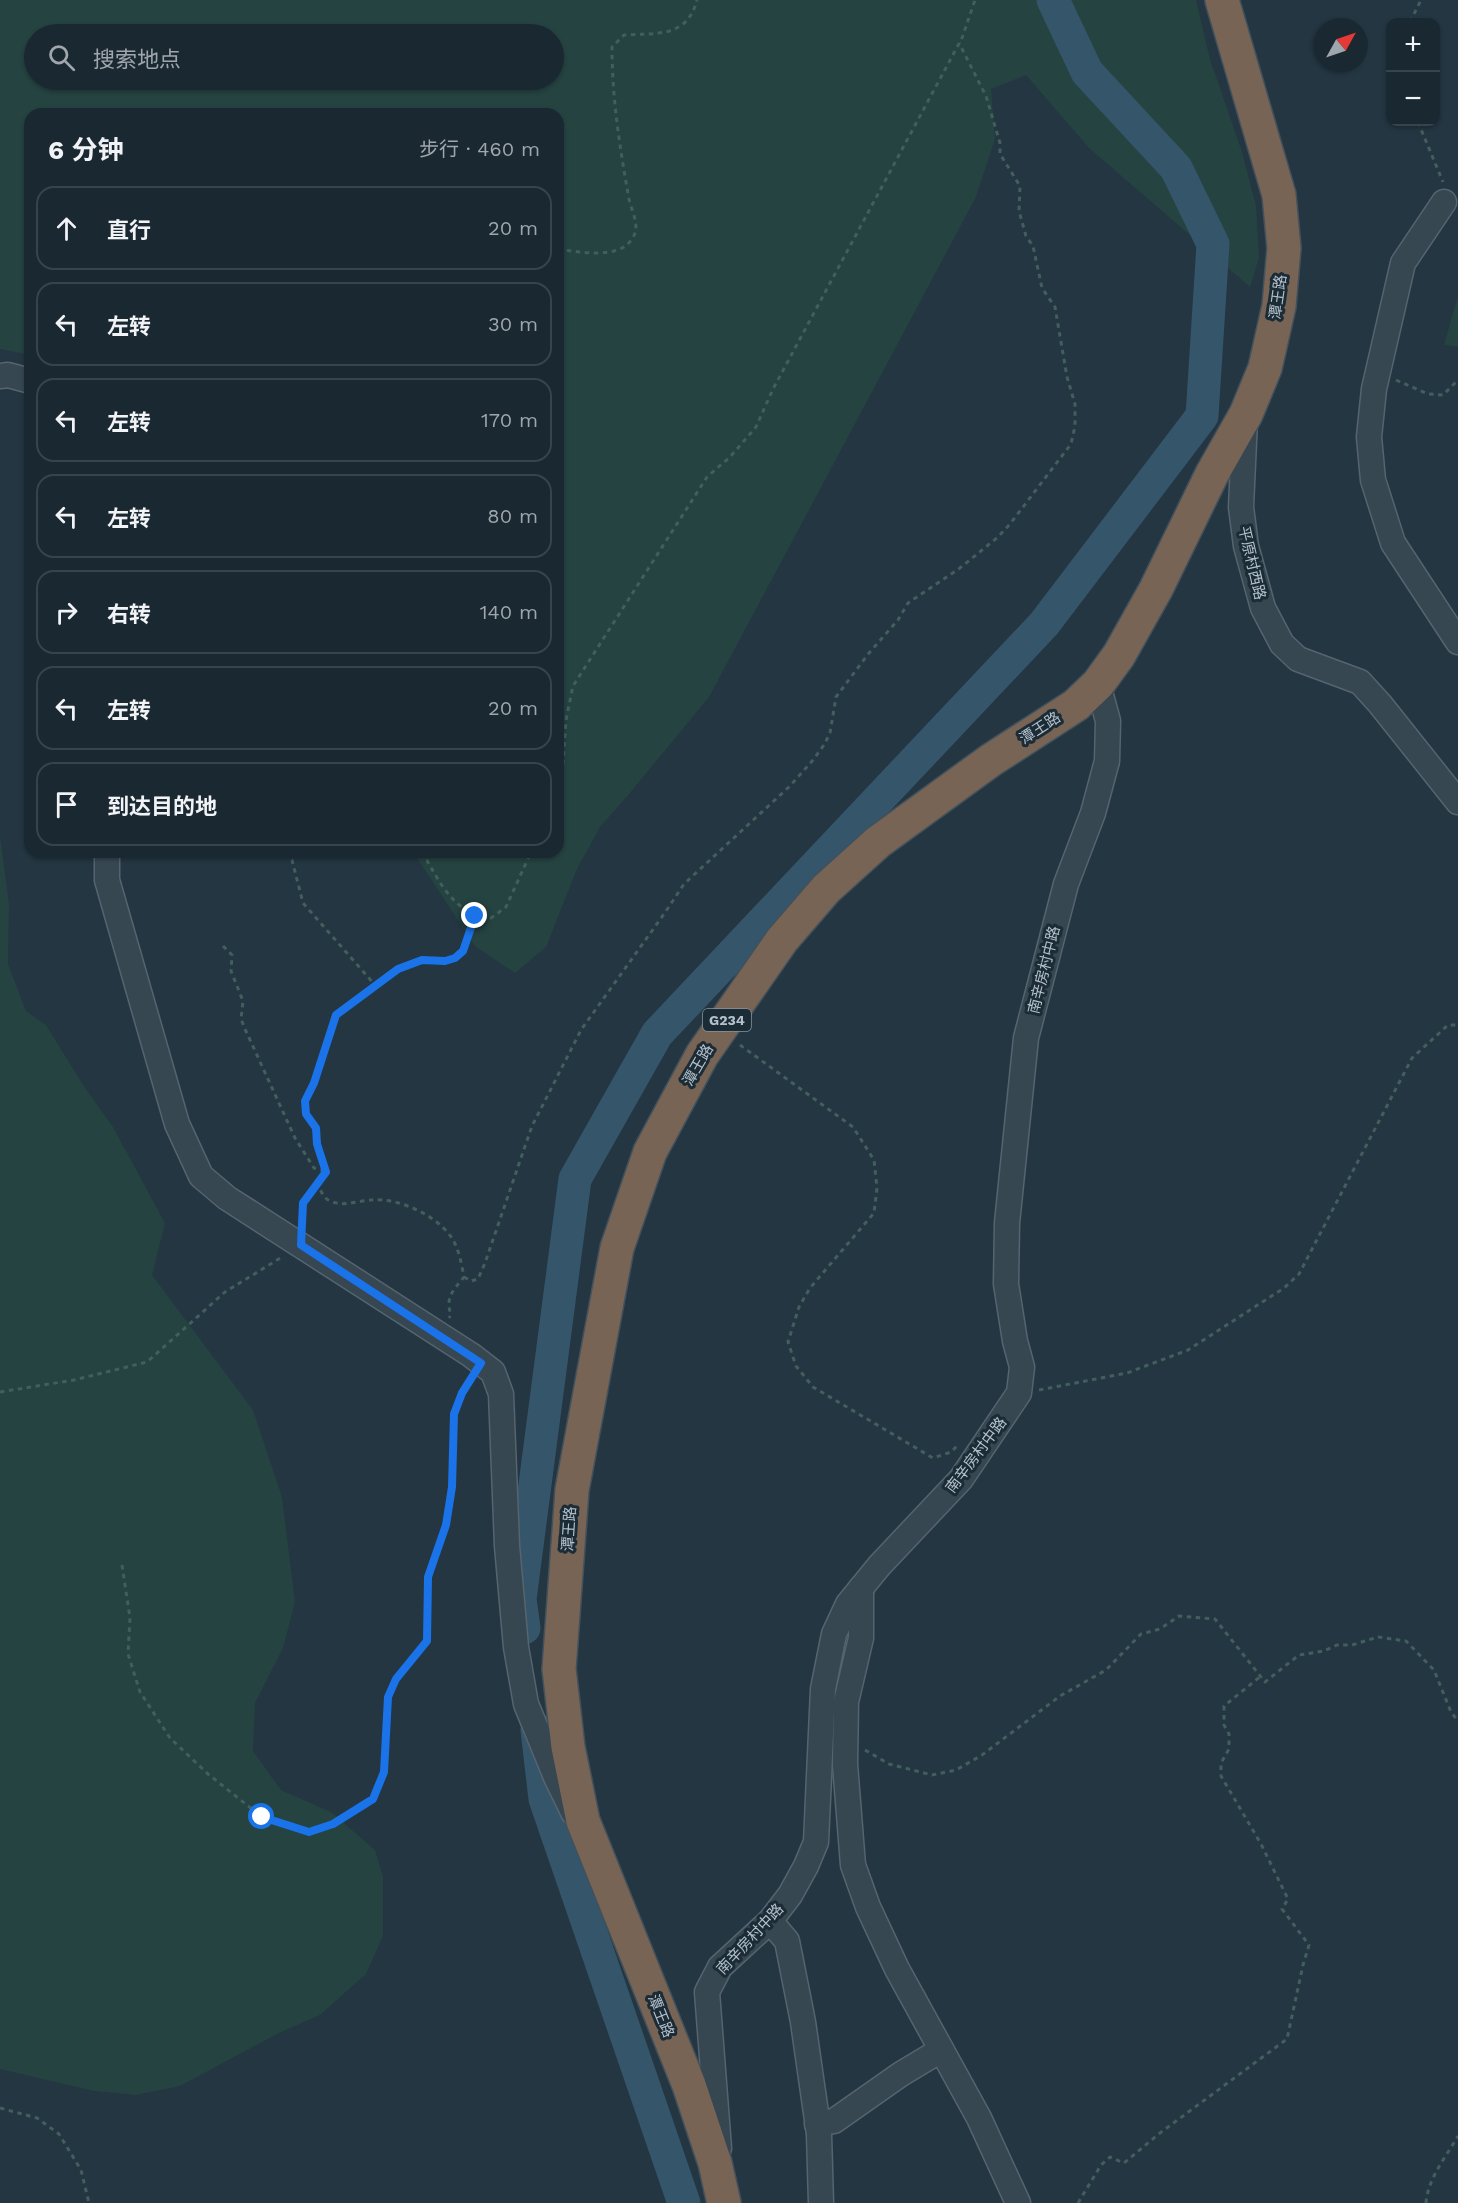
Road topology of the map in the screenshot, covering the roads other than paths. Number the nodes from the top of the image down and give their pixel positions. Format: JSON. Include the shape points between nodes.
{"nodes":[{"id":1,"x":1222,"y":0,"type":"edge"},
{"id":2,"x":1444,"y":194,"type":"road end"},
{"id":3,"x":0,"y":376,"type":"edge"},
{"id":4,"x":24,"y":379,"type":"edge"},
{"id":5,"x":1246,"y":414,"type":"junction"},
{"id":6,"x":1458,"y":642,"type":"edge"},
{"id":7,"x":1098,"y":684,"type":"junction"},
{"id":8,"x":1458,"y":802,"type":"edge"},
{"id":9,"x":107,"y":858,"type":"edge"},
{"id":10,"x":861,"y":1588,"type":"junction"},
{"id":11,"x":603,"y":1874,"type":"junction"},
{"id":12,"x":770,"y":1921,"type":"junction"},
{"id":13,"x":941,"y":2050,"type":"junction"},
{"id":14,"x":817,"y":2124,"type":"junction"},
{"id":15,"x":724,"y":2202,"type":"edge"},
{"id":16,"x":821,"y":2203,"type":"edge"},
{"id":17,"x":1018,"y":2203,"type":"edge"}],
"edges":[{"from":1,"to":5,"type":"highway","name":"潭王路","number":"G234","via":[[1279,195],[1284,248],[1279,306],[1265,368]]},
{"from":2,"to":6,"type":"street","via":[[1404,263],[1377,373],[1369,437],[1373,480],[1394,543]]},
{"from":3,"to":4,"type":"street"},
{"from":5,"to":7,"type":"highway","name":"潭王路","number":"G234","via":[[1156,589]]},
{"from":5,"to":8,"type":"street","name":"平原村西路","via":[[1241,507],[1246,546],[1263,608],[1282,644],[1298,659],[1360,682]]},
{"from":7,"to":10,"type":"street","name":"南辛房村中路","via":[[1108,721],[1107,760],[1093,813],[1066,884],[1026,1038],[1006,1264],[1006,1284],[1022,1367],[1019,1393],[961,1479]]},
{"from":7,"to":11,"type":"highway","name":"潭王路","number":"G234","via":[[1076,705],[991,760],[878,842],[826,889],[782,940],[702,1055],[650,1152],[617,1248],[572,1490],[559,1669],[568,1747],[583,1821]]},
{"from":9,"to":11,"type":"street","via":[[107,880],[177,1124],[201,1176],[227,1198],[492,1372],[501,1394],[507,1546],[516,1647],[526,1704],[555,1777]]},
{"from":10,"to":12,"type":"street","name":"南辛房村中路","via":[[834,1634],[823,1689],[816,1842],[790,1895]]},
{"from":10,"to":13,"type":"street","via":[[861,1638],[846,1702],[845,1764],[853,1865],[897,1969]]},
{"from":11,"to":15,"type":"highway","name":"潭王路","number":"G234","via":[[689,2085]]},
{"from":12,"to":14,"type":"street","via":[[787,1941]]},
{"from":12,"to":15,"type":"street","name":"南辛房村中路","via":[[720,1967],[707,1992]]},
{"from":13,"to":14,"type":"street","via":[[834,2121]]},
{"from":13,"to":17,"type":"street","via":[[979,2118]]},
{"from":14,"to":16,"type":"street"}]}
